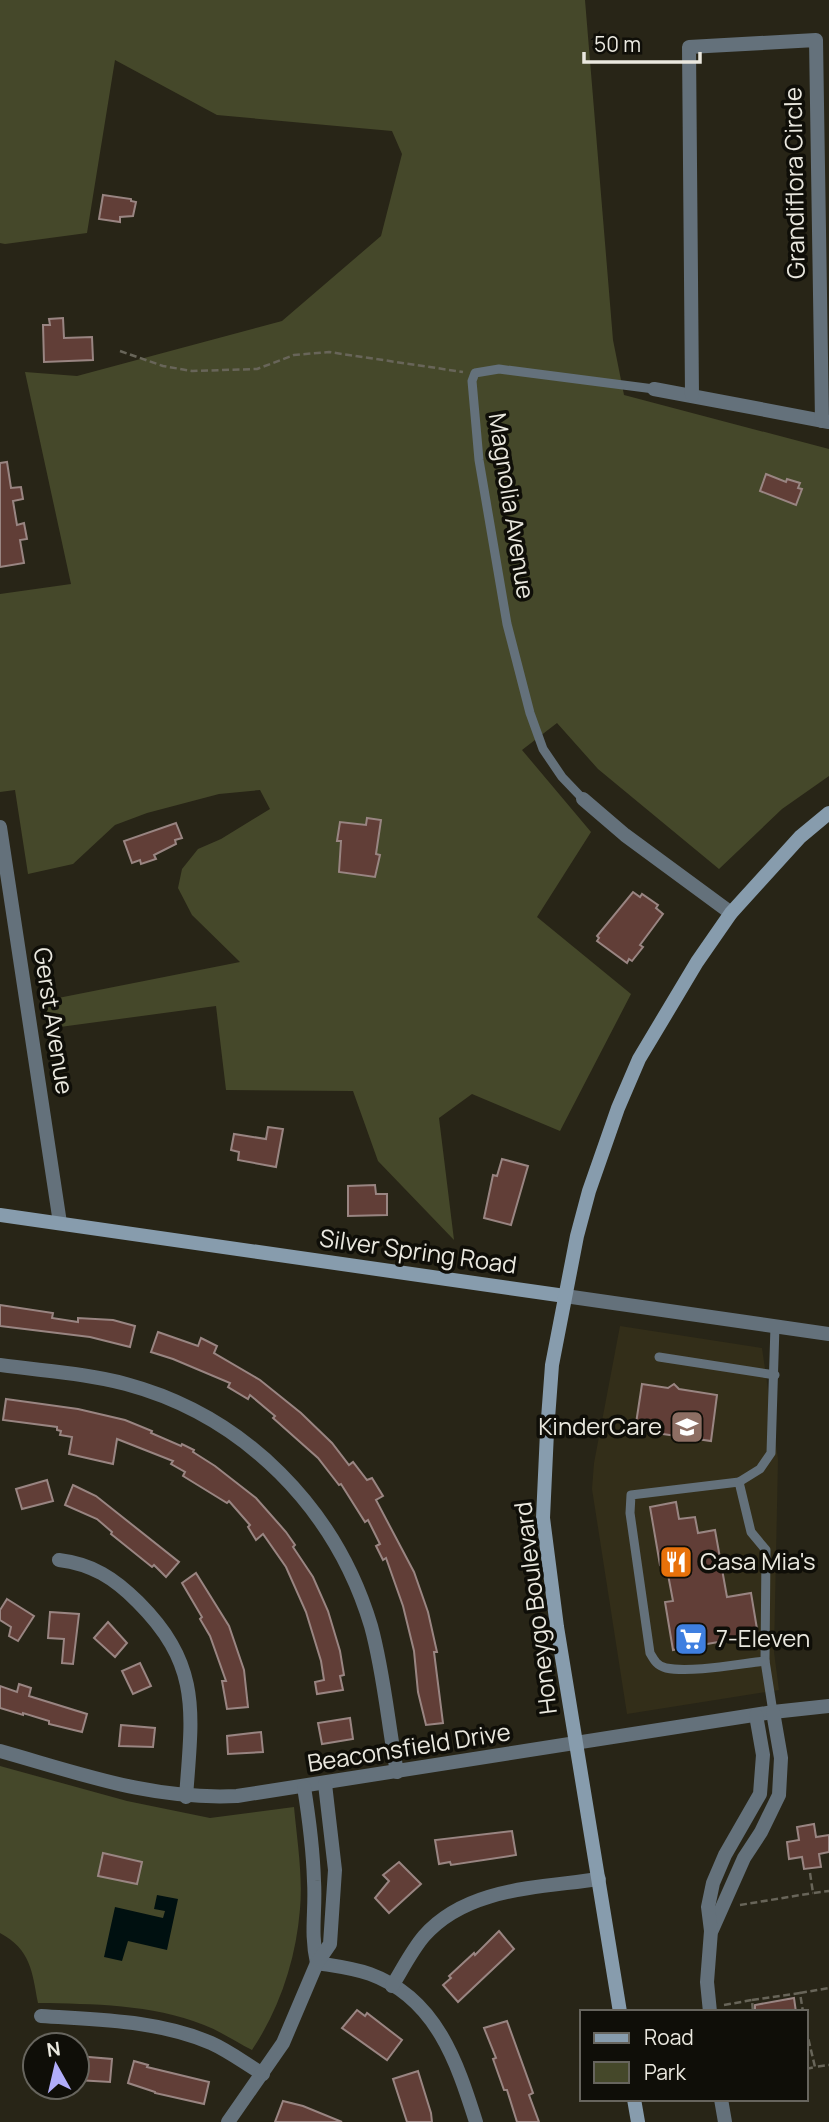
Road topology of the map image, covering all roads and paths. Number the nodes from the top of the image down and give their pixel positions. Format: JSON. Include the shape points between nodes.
{"nodes":[{"id":1,"x":120,"y":351,"type":"dead end"},
{"id":2,"x":475,"y":373,"type":"junction"},
{"id":3,"x":654,"y":389,"type":"joint"},
{"id":4,"x":692,"y":395,"type":"junction"},
{"id":5,"x":826,"y":422,"type":"edge"},
{"id":6,"x":583,"y":799,"type":"joint"},
{"id":7,"x":829,"y":813,"type":"edge"},
{"id":8,"x":0,"y":827,"type":"edge"},
{"id":9,"x":731,"y":913,"type":"junction"},
{"id":10,"x":0,"y":1215,"type":"edge"},
{"id":11,"x":60,"y":1223,"type":"junction"},
{"id":12,"x":565,"y":1296,"type":"junction"},
{"id":13,"x":775,"y":1326,"type":"junction"},
{"id":14,"x":829,"y":1334,"type":"edge"},
{"id":15,"x":659,"y":1357,"type":"dead end"},
{"id":16,"x":0,"y":1365,"type":"edge"},
{"id":17,"x":775,"y":1375,"type":"junction"},
{"id":18,"x":739,"y":1482,"type":"junction"},
{"id":19,"x":59,"y":1560,"type":"dead end"},
{"id":20,"x":765,"y":1661,"type":"junction"},
{"id":21,"x":829,"y":1706,"type":"edge"},
{"id":22,"x":773,"y":1712,"type":"junction"},
{"id":23,"x":756,"y":1715,"type":"junction"},
{"id":24,"x":577,"y":1744,"type":"junction"},
{"id":25,"x":0,"y":1751,"type":"edge"},
{"id":26,"x":397,"y":1772,"type":"junction"},
{"id":27,"x":325,"y":1784,"type":"junction"},
{"id":28,"x":304,"y":1787,"type":"junction"},
{"id":29,"x":186,"y":1797,"type":"junction"},
{"id":30,"x":810,"y":1873,"type":"dead end"},
{"id":31,"x":599,"y":1880,"type":"junction"},
{"id":32,"x":829,"y":1891,"type":"edge"},
{"id":33,"x":813,"y":1893,"type":"junction"},
{"id":34,"x":741,"y":1895,"type":"dead end"},
{"id":35,"x":711,"y":1931,"type":"junction"},
{"id":36,"x":317,"y":1963,"type":"junction"},
{"id":37,"x":392,"y":1986,"type":"junction"},
{"id":38,"x":829,"y":1988,"type":"edge"},
{"id":39,"x":800,"y":1993,"type":"junction"},
{"id":40,"x":752,"y":2000,"type":"junction"},
{"id":41,"x":620,"y":2010,"type":"edge"},
{"id":42,"x":710,"y":2010,"type":"edge"},
{"id":43,"x":725,"y":2010,"type":"edge"},
{"id":44,"x":753,"y":2010,"type":"edge"},
{"id":45,"x":803,"y":2010,"type":"edge"},
{"id":46,"x":41,"y":2016,"type":"dead end"},
{"id":47,"x":808,"y":2037,"type":"edge"},
{"id":48,"x":829,"y":2065,"type":"edge"},
{"id":49,"x":815,"y":2067,"type":"junction"},
{"id":50,"x":808,"y":2069,"type":"edge"},
{"id":51,"x":262,"y":2074,"type":"junction"},
{"id":52,"x":634,"y":2101,"type":"edge"},
{"id":53,"x":721,"y":2101,"type":"edge"},
{"id":54,"x":228,"y":2122,"type":"edge"},
{"id":55,"x":476,"y":2122,"type":"edge"},
{"id":56,"x":638,"y":2122,"type":"edge"},
{"id":57,"x":725,"y":2122,"type":"edge"}],
"edges":[{"from":1,"to":2,"type":"path","via":[[192,371],[257,369],[293,355],[329,352]]},
{"from":2,"to":3,"type":"lane","via":[[499,369]]},
{"from":2,"to":6,"type":"lane","name":"Magnolia Avenue","via":[[472,403],[479,460],[507,624],[543,749]]},
{"from":3,"to":4,"type":"street"},
{"from":4,"to":5,"type":"street"},
{"from":4,"to":5,"type":"street","name":"Grandiflora Circle","via":[[689,47],[816,40]]},
{"from":6,"to":9,"type":"street","name":"Magnolia Avenue"},
{"from":7,"to":9,"type":"main road","name":"Honeygo Boulevard"},
{"from":8,"to":11,"type":"street","name":"Gerst Avenue"},
{"from":9,"to":12,"type":"main road","name":"Honeygo Boulevard","via":[[671,1004],[623,1095],[589,1191]]},
{"from":10,"to":11,"type":"main road","name":"Silver Spring Road"},
{"from":11,"to":12,"type":"main road","name":"Silver Spring Road"},
{"from":12,"to":13,"type":"street","name":"Silver Spring Road"},
{"from":12,"to":24,"type":"main road","name":"Honeygo Boulevard","via":[[552,1365],[543,1518]]},
{"from":13,"to":14,"type":"street","name":"Silver Spring Road"},
{"from":13,"to":17,"type":"lane"},
{"from":15,"to":17,"type":"lane"},
{"from":16,"to":26,"type":"street","via":[[95,1377],[152,1392],[238,1436],[287,1480],[330,1535],[359,1594],[371,1627]]},
{"from":17,"to":18,"type":"lane","via":[[771,1453],[760,1469]]},
{"from":18,"to":20,"type":"lane","via":[[751,1532],[765,1550]]},
{"from":18,"to":20,"type":"lane","via":[[631,1495],[629,1513],[650,1653],[657,1664],[687,1669]]},
{"from":19,"to":29,"type":"street","via":[[92,1567],[128,1592],[158,1622],[177,1652],[190,1706]]},
{"from":20,"to":22,"type":"lane"},
{"from":21,"to":22,"type":"street","name":"Beaconsfield Drive"},
{"from":22,"to":23,"type":"street","name":"Beaconsfield Drive"},
{"from":22,"to":35,"type":"street","via":[[781,1758],[779,1795]]},
{"from":23,"to":24,"type":"street","name":"Beaconsfield Drive"},
{"from":23,"to":35,"type":"street","via":[[763,1755],[760,1794],[713,1883],[708,1907]]},
{"from":24,"to":26,"type":"street","name":"Beaconsfield Drive"},
{"from":24,"to":31,"type":"main road","name":"Honeygo Boulevard"},
{"from":25,"to":29,"type":"street","name":"Beaconsfield Drive","via":[[130,1787]]},
{"from":26,"to":27,"type":"street","name":"Beaconsfield Drive"},
{"from":27,"to":28,"type":"street","name":"Beaconsfield Drive"},
{"from":27,"to":36,"type":"street","via":[[335,1870],[330,1944]]},
{"from":28,"to":29,"type":"street","name":"Beaconsfield Drive"},
{"from":28,"to":36,"type":"street"},
{"from":30,"to":33,"type":"path"},
{"from":31,"to":37,"type":"street","via":[[486,1897],[452,1911],[422,1938]]},
{"from":31,"to":41,"type":"main road","name":"Honeygo Boulevard"},
{"from":32,"to":33,"type":"path"},
{"from":33,"to":34,"type":"path","via":[[736,1906]]},
{"from":35,"to":42,"type":"street"},
{"from":36,"to":37,"type":"street","via":[[372,1975]]},
{"from":36,"to":51,"type":"street","via":[[283,2043]]},
{"from":37,"to":55,"type":"street","via":[[443,2036]]},
{"from":38,"to":39,"type":"path"},
{"from":39,"to":40,"type":"path"},
{"from":39,"to":45,"type":"path"},
{"from":40,"to":43,"type":"path","via":[[724,2004]]},
{"from":40,"to":44,"type":"path"},
{"from":46,"to":51,"type":"street","via":[[134,2022],[175,2031],[215,2045]]},
{"from":47,"to":49,"type":"path"},
{"from":48,"to":49,"type":"path"},
{"from":49,"to":50,"type":"path"},
{"from":51,"to":54,"type":"street"},
{"from":52,"to":56,"type":"main road"},
{"from":53,"to":57,"type":"street"}]}
